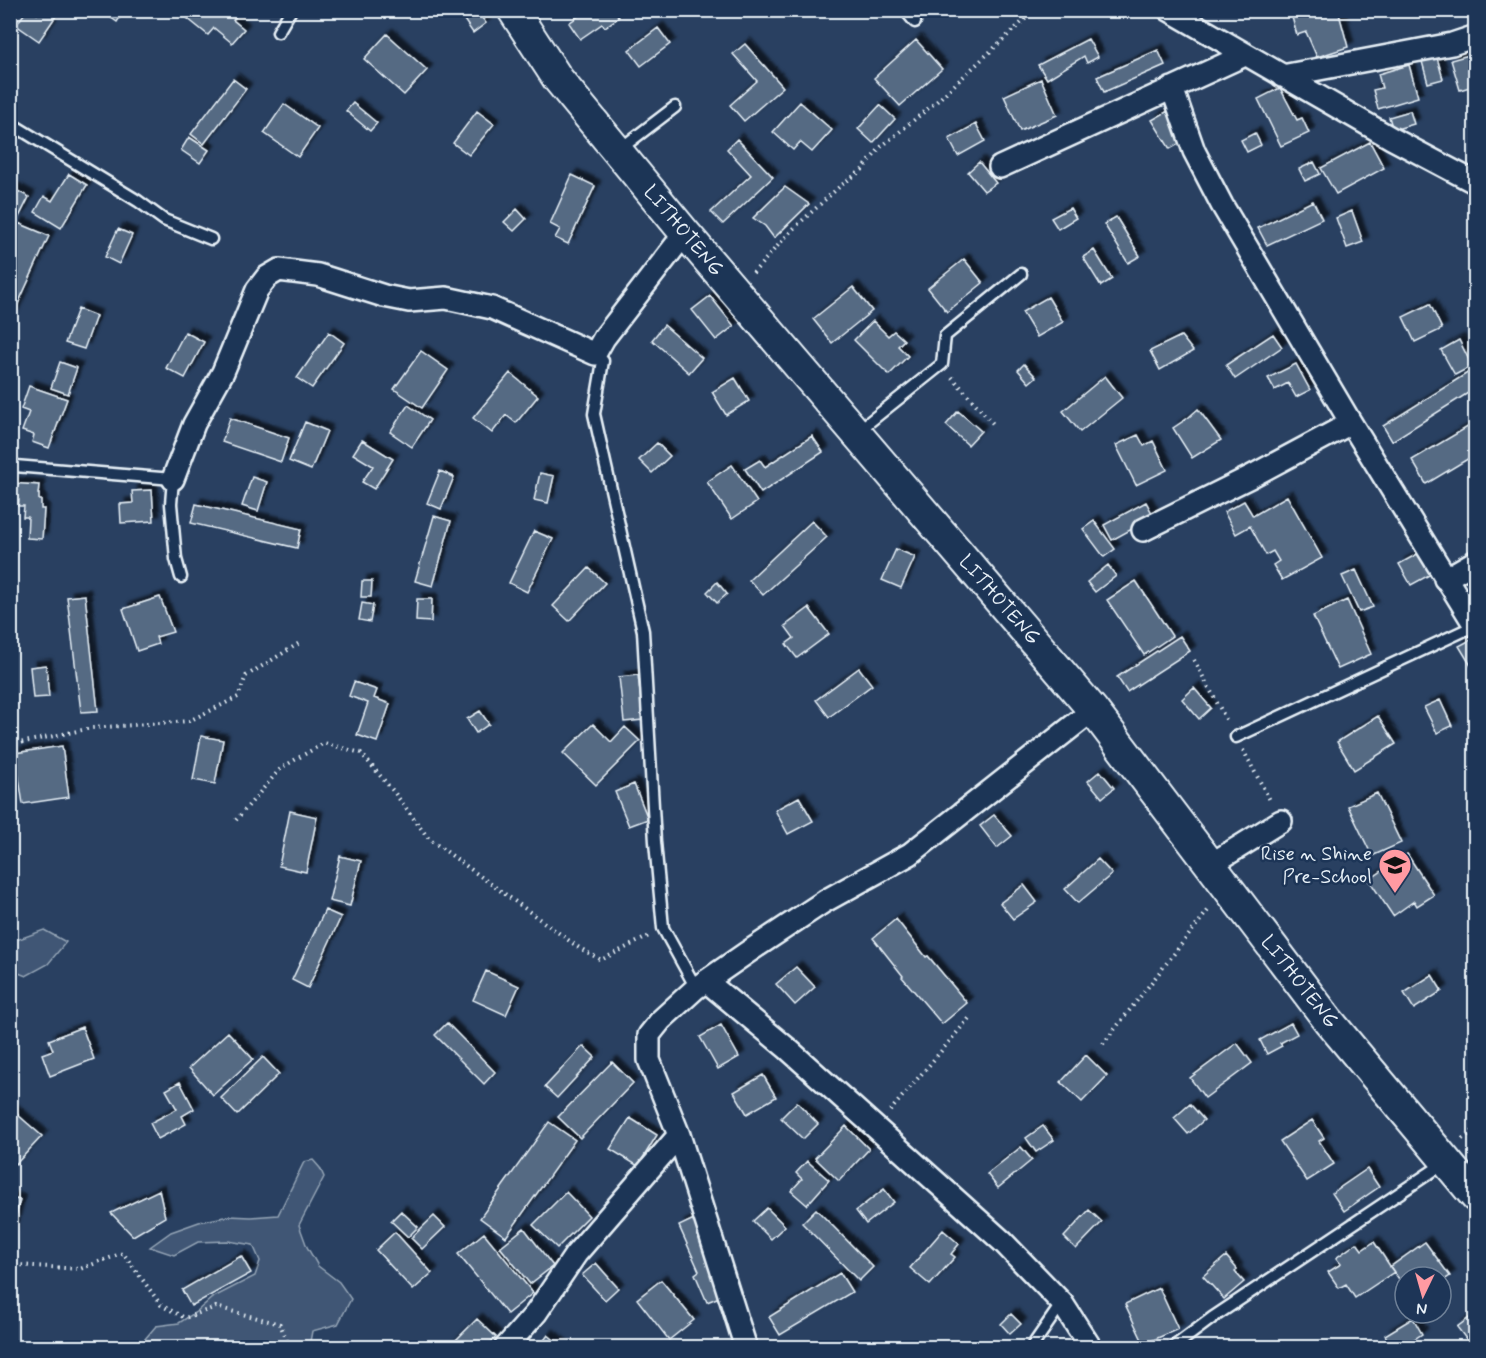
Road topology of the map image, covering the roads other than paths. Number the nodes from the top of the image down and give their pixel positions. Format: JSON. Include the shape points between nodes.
{"nodes":[{"id":1,"x":291,"y":10,"type":"edge"},
{"id":2,"x":513,"y":10,"type":"edge"},
{"id":3,"x":905,"y":10,"type":"edge"},
{"id":4,"x":1169,"y":10,"type":"edge"},
{"id":5,"x":915,"y":21,"type":"dead end"},
{"id":6,"x":278,"y":32,"type":"dead end"},
{"id":7,"x":1476,"y":36,"type":"edge"},
{"id":8,"x":1245,"y":55,"type":"junction"},
{"id":9,"x":1282,"y":76,"type":"junction"},
{"id":10,"x":1172,"y":88,"type":"junction"},
{"id":11,"x":675,"y":107,"type":"dead end"},
{"id":12,"x":10,"y":123,"type":"edge"},
{"id":13,"x":617,"y":151,"type":"junction"},
{"id":14,"x":1000,"y":167,"type":"dead end"},
{"id":15,"x":1476,"y":183,"type":"edge"},
{"id":16,"x":685,"y":233,"type":"junction"},
{"id":17,"x":211,"y":239,"type":"dead end"},
{"id":18,"x":1021,"y":274,"type":"dead end"},
{"id":19,"x":595,"y":354,"type":"junction"},
{"id":20,"x":1351,"y":423,"type":"junction"},
{"id":21,"x":855,"y":433,"type":"junction"},
{"id":22,"x":15,"y":466,"type":"dead end"},
{"id":23,"x":173,"y":479,"type":"junction"},
{"id":24,"x":1143,"y":530,"type":"dead end"},
{"id":25,"x":1476,"y":561,"type":"edge"},
{"id":26,"x":181,"y":578,"type":"dead end"},
{"id":27,"x":1445,"y":579,"type":"junction"},
{"id":28,"x":1475,"y":626,"type":"edge"},
{"id":29,"x":1093,"y":710,"type":"junction"},
{"id":30,"x":1236,"y":737,"type":"dead end"},
{"id":31,"x":1281,"y":821,"type":"dead end"},
{"id":32,"x":1218,"y":875,"type":"junction"},
{"id":33,"x":701,"y":984,"type":"junction"},
{"id":34,"x":679,"y":1135,"type":"junction"},
{"id":35,"x":1446,"y":1162,"type":"junction"},
{"id":36,"x":1476,"y":1197,"type":"edge"},
{"id":37,"x":1062,"y":1303,"type":"junction"},
{"id":38,"x":505,"y":1347,"type":"edge"},
{"id":39,"x":746,"y":1347,"type":"edge"},
{"id":40,"x":1030,"y":1347,"type":"edge"},
{"id":41,"x":1091,"y":1347,"type":"edge"},
{"id":42,"x":1173,"y":1347,"type":"edge"}],
"edges":[{"from":1,"to":6,"type":"lane"},
{"from":2,"to":13,"type":"main road","name":"LITHOTENG","via":[[558,78]]},
{"from":3,"to":5,"type":"lane"},
{"from":4,"to":8,"type":"street"},
{"from":7,"to":9,"type":"street","via":[[1452,45]]},
{"from":8,"to":9,"type":"street"},
{"from":8,"to":10,"type":"street"},
{"from":9,"to":15,"type":"street"},
{"from":10,"to":14,"type":"street"},
{"from":10,"to":20,"type":"street","via":[[1194,151],[1222,205]]},
{"from":11,"to":13,"type":"lane"},
{"from":12,"to":17,"type":"lane","via":[[165,220]]},
{"from":13,"to":16,"type":"main road","name":"LITHOTENG"},
{"from":16,"to":19,"type":"street"},
{"from":16,"to":21,"type":"main road","name":"LITHOTENG"},
{"from":18,"to":21,"type":"lane","via":[[945,336],[942,364]]},
{"from":19,"to":23,"type":"street","via":[[492,308],[446,298],[392,298],[318,275],[279,270],[257,290],[223,372],[194,424]]},
{"from":19,"to":33,"type":"lane","via":[[603,361],[594,414],[643,631],[663,928]]},
{"from":20,"to":24,"type":"street"},
{"from":20,"to":27,"type":"street"},
{"from":21,"to":29,"type":"main road","name":"LITHOTENG"},
{"from":22,"to":23,"type":"lane"},
{"from":23,"to":26,"type":"lane","via":[[171,504]]},
{"from":25,"to":27,"type":"street"},
{"from":27,"to":28,"type":"street"},
{"from":28,"to":30,"type":"lane"},
{"from":29,"to":32,"type":"main road","name":"LITHOTENG"},
{"from":29,"to":33,"type":"street","via":[[910,854],[825,902]]},
{"from":31,"to":32,"type":"street"},
{"from":32,"to":35,"type":"main road","name":"LITHOTENG","via":[[1328,1020]]},
{"from":33,"to":34,"type":"street","via":[[649,1035],[649,1060]]},
{"from":33,"to":37,"type":"street","via":[[788,1049],[1003,1242]]},
{"from":34,"to":38,"type":"street","via":[[576,1254],[536,1313]]},
{"from":34,"to":39,"type":"street"},
{"from":35,"to":36,"type":"main road","name":"LITHOTENG"},
{"from":35,"to":42,"type":"lane"},
{"from":37,"to":40,"type":"lane"},
{"from":37,"to":41,"type":"street"}]}
